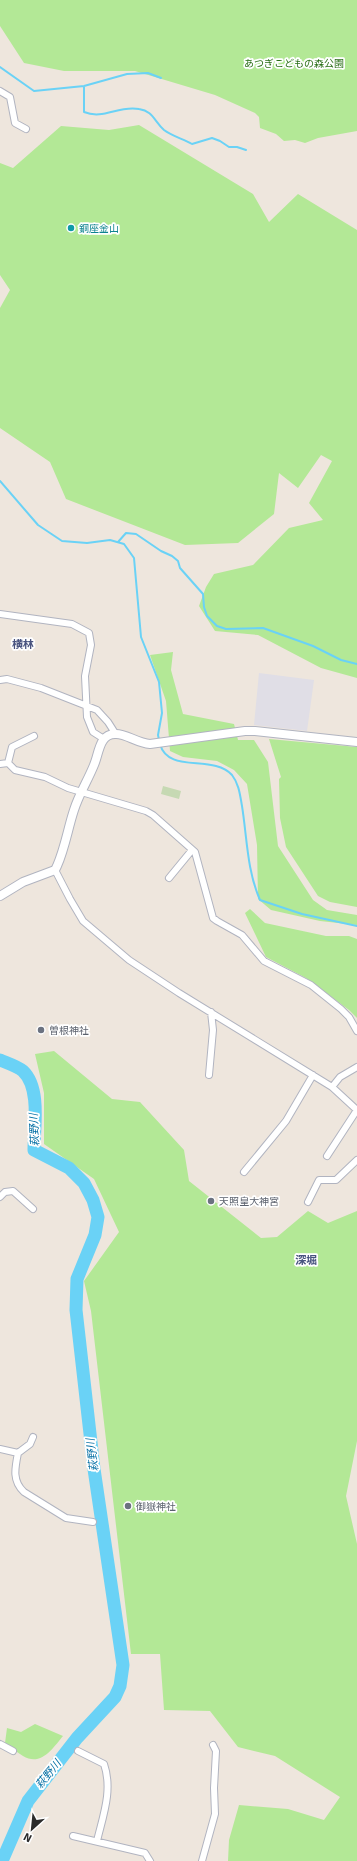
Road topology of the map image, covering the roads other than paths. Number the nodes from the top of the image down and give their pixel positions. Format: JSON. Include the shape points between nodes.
{"nodes":[{"id":1,"x":0,"y":91,"type":"edge"},
{"id":2,"x":26,"y":129,"type":"dead end"},
{"id":3,"x":0,"y":614,"type":"edge"},
{"id":4,"x":0,"y":680,"type":"edge"},
{"id":5,"x":86,"y":706,"type":"junction"},
{"id":6,"x":115,"y":734,"type":"junction"},
{"id":7,"x":34,"y":736,"type":"dead end"},
{"id":8,"x":104,"y":739,"type":"junction"},
{"id":9,"x":357,"y":742,"type":"edge"},
{"id":10,"x":0,"y":764,"type":"edge"},
{"id":11,"x":8,"y":764,"type":"junction"},
{"id":12,"x":81,"y":791,"type":"junction"},
{"id":13,"x":192,"y":850,"type":"junction"},
{"id":14,"x":55,"y":870,"type":"junction"},
{"id":15,"x":169,"y":878,"type":"dead end"},
{"id":16,"x":0,"y":896,"type":"edge"},
{"id":17,"x":211,"y":1012,"type":"junction"},
{"id":18,"x":357,"y":1031,"type":"edge"},
{"id":19,"x":357,"y":1067,"type":"edge"},
{"id":20,"x":208,"y":1075,"type":"dead end"},
{"id":21,"x":313,"y":1075,"type":"junction"},
{"id":22,"x":332,"y":1087,"type":"junction"},
{"id":23,"x":357,"y":1110,"type":"edge"},
{"id":24,"x":327,"y":1156,"type":"dead end"},
{"id":25,"x":357,"y":1160,"type":"edge"},
{"id":26,"x":244,"y":1172,"type":"dead end"},
{"id":27,"x":0,"y":1197,"type":"edge"},
{"id":28,"x":308,"y":1202,"type":"dead end"},
{"id":29,"x":33,"y":1209,"type":"dead end"},
{"id":30,"x":33,"y":1437,"type":"dead end"},
{"id":31,"x":0,"y":1449,"type":"edge"},
{"id":32,"x":18,"y":1452,"type":"junction"},
{"id":33,"x":94,"y":1522,"type":"dead end"},
{"id":34,"x":0,"y":1744,"type":"edge"},
{"id":35,"x":214,"y":1745,"type":"dead end"},
{"id":36,"x":13,"y":1751,"type":"dead end"},
{"id":37,"x":78,"y":1751,"type":"dead end"},
{"id":38,"x":73,"y":1836,"type":"dead end"},
{"id":39,"x":97,"y":1841,"type":"junction"},
{"id":40,"x":150,"y":1861,"type":"edge"},
{"id":41,"x":202,"y":1861,"type":"edge"}],
"edges":[{"from":1,"to":2,"type":"street","via":[[10,97],[15,123]]},
{"from":3,"to":5,"type":"street","via":[[72,624],[89,633],[91,645],[85,676]]},
{"from":4,"to":5,"type":"street","via":[[7,679],[41,688]]},
{"from":5,"to":6,"type":"street","via":[[97,710]]},
{"from":5,"to":8,"type":"street","via":[[88,722],[93,732]]},
{"from":6,"to":8,"type":"street"},
{"from":6,"to":9,"type":"street","via":[[140,743],[245,731]]},
{"from":7,"to":11,"type":"street","via":[[12,747]]},
{"from":8,"to":12,"type":"street"},
{"from":10,"to":11,"type":"street"},
{"from":11,"to":12,"type":"street","via":[[15,770],[45,777]]},
{"from":12,"to":13,"type":"street","via":[[146,811]]},
{"from":12,"to":14,"type":"street"},
{"from":13,"to":15,"type":"street"},
{"from":13,"to":18,"type":"street","via":[[195,852],[213,918],[242,935],[264,961],[311,985],[349,1017]]},
{"from":14,"to":16,"type":"street","via":[[28,880]]},
{"from":14,"to":17,"type":"street","via":[[83,921],[129,960]]},
{"from":17,"to":20,"type":"street","via":[[214,1030]]},
{"from":17,"to":21,"type":"street"},
{"from":19,"to":22,"type":"street","via":[[340,1077]]},
{"from":21,"to":22,"type":"street"},
{"from":21,"to":26,"type":"street","via":[[286,1121]]},
{"from":22,"to":23,"type":"street"},
{"from":23,"to":24,"type":"street"},
{"from":25,"to":28,"type":"street","via":[[336,1180],[318,1180]]},
{"from":27,"to":29,"type":"street","via":[[5,1192],[13,1191]]},
{"from":30,"to":32,"type":"street","via":[[30,1444]]},
{"from":31,"to":32,"type":"street"},
{"from":32,"to":33,"type":"street","via":[[16,1479],[24,1492],[66,1518]]},
{"from":34,"to":36,"type":"street"},
{"from":35,"to":41,"type":"street","via":[[215,1814]]},
{"from":37,"to":39,"type":"street","via":[[104,1764],[106,1771],[108,1799]]},
{"from":38,"to":39,"type":"street"},
{"from":39,"to":40,"type":"street","via":[[145,1853]]}]}
